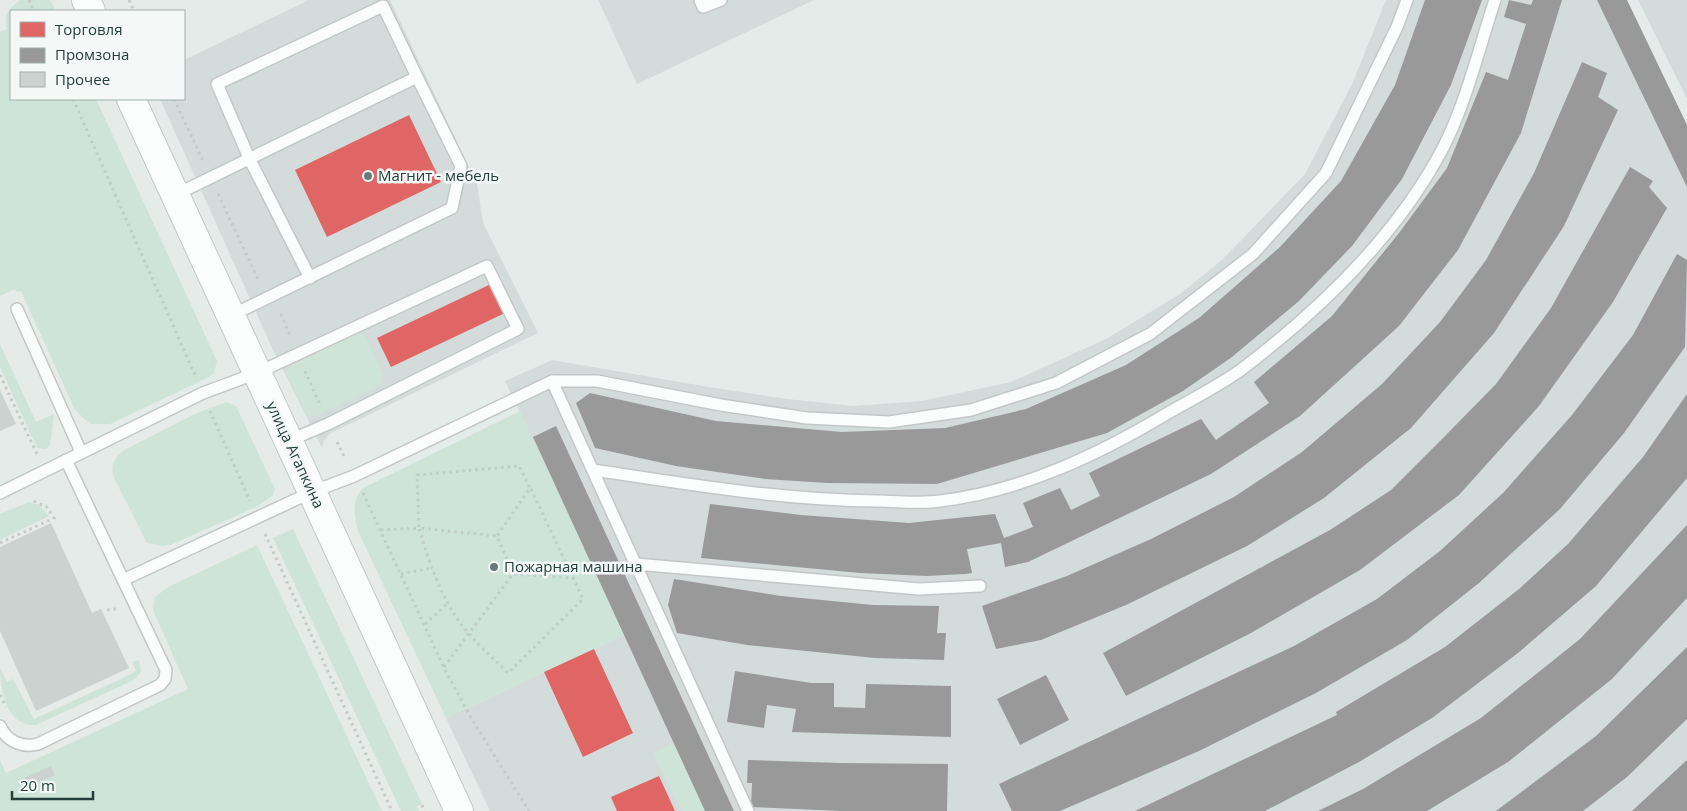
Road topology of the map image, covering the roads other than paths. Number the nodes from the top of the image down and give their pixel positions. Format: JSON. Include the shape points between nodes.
{"nodes":[{"id":1,"x":700,"y":0,"type":"edge"},
{"id":2,"x":720,"y":0,"type":"edge"},
{"id":3,"x":1407,"y":0,"type":"edge"},
{"id":4,"x":1495,"y":0,"type":"edge"},
{"id":5,"x":417,"y":77,"type":"junction"},
{"id":6,"x":131,"y":100,"type":"edge"},
{"id":7,"x":250,"y":160,"type":"junction"},
{"id":8,"x":175,"y":195,"type":"junction"},
{"id":9,"x":310,"y":278,"type":"junction"},
{"id":10,"x":17,"y":309,"type":"dead end"},
{"id":11,"x":230,"y":316,"type":"junction"},
{"id":12,"x":257,"y":373,"type":"junction"},
{"id":13,"x":552,"y":381,"type":"junction"},
{"id":14,"x":288,"y":441,"type":"junction"},
{"id":15,"x":81,"y":452,"type":"junction"},
{"id":16,"x":66,"y":460,"type":"junction"},
{"id":17,"x":593,"y":470,"type":"junction"},
{"id":18,"x":312,"y":492,"type":"junction"},
{"id":19,"x":0,"y":493,"type":"edge"},
{"id":20,"x":636,"y":564,"type":"junction"},
{"id":21,"x":123,"y":580,"type":"junction"},
{"id":22,"x":980,"y":586,"type":"dead end"},
{"id":23,"x":0,"y":726,"type":"edge"},
{"id":24,"x":459,"y":811,"type":"edge"},
{"id":25,"x":748,"y":811,"type":"edge"}],
"edges":[{"from":1,"to":2,"type":"lane","via":[[703,8]]},
{"from":3,"to":13,"type":"lane","via":[[1326,173],[1259,247],[1150,334],[1056,383],[971,410],[888,422],[807,418],[597,381]]},
{"from":4,"to":17,"type":"lane","via":[[1444,145],[1407,207],[1361,264],[1240,370],[1120,441],[1043,476],[937,502],[761,495]]},
{"from":5,"to":7,"type":"lane"},
{"from":5,"to":7,"type":"lane","via":[[383,6],[216,84]]},
{"from":5,"to":9,"type":"lane","via":[[461,166],[452,208]]},
{"from":6,"to":8,"type":"main road","name":"улица Агапкина"},
{"from":7,"to":8,"type":"lane"},
{"from":7,"to":9,"type":"lane"},
{"from":8,"to":11,"type":"main road","name":"улица Агапкина"},
{"from":9,"to":11,"type":"lane"},
{"from":10,"to":15,"type":"lane"},
{"from":11,"to":12,"type":"main road","name":"улица Агапкина"},
{"from":12,"to":14,"type":"main road","name":"улица Агапкина"},
{"from":12,"to":14,"type":"lane","via":[[487,266],[518,329]]},
{"from":12,"to":15,"type":"lane","via":[[203,393]]},
{"from":13,"to":17,"type":"lane"},
{"from":13,"to":18,"type":"lane","via":[[354,476]]},
{"from":14,"to":18,"type":"main road","name":"улица Агапкина"},
{"from":15,"to":16,"type":"lane"},
{"from":16,"to":19,"type":"lane"},
{"from":16,"to":21,"type":"lane"},
{"from":17,"to":20,"type":"lane"},
{"from":18,"to":21,"type":"lane"},
{"from":18,"to":24,"type":"main road","name":"улица Агапкина"},
{"from":20,"to":22,"type":"lane","via":[[919,589]]},
{"from":20,"to":25,"type":"lane"},
{"from":21,"to":23,"type":"lane","via":[[166,670],[160,685],[38,744],[20,745],[11,740]]}]}
